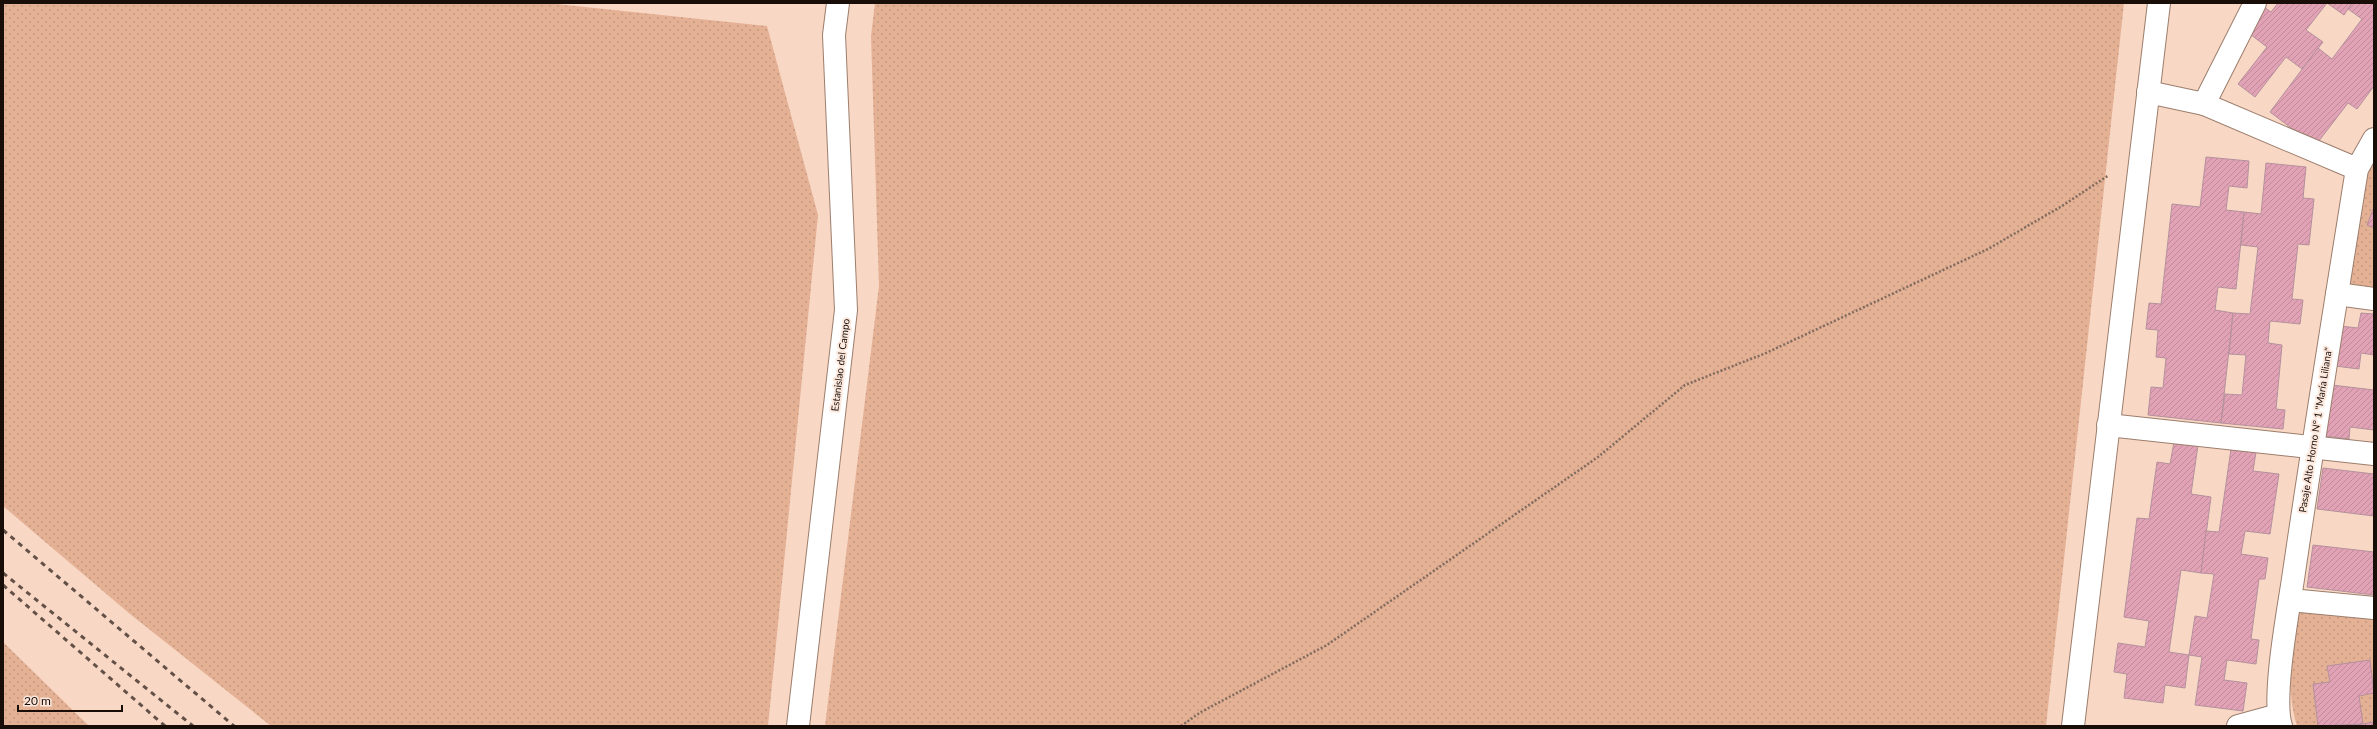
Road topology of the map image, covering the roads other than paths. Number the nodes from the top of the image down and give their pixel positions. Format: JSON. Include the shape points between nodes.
{"nodes":[{"id":1,"x":838,"y":3,"type":"edge"},
{"id":2,"x":2159,"y":3,"type":"edge"},
{"id":3,"x":2255,"y":3,"type":"edge"},
{"id":4,"x":2148,"y":92,"type":"junction"},
{"id":5,"x":2204,"y":104,"type":"junction"},
{"id":6,"x":2374,"y":139,"type":"edge"},
{"id":7,"x":2357,"y":169,"type":"junction"},
{"id":8,"x":2337,"y":294,"type":"junction"},
{"id":9,"x":2374,"y":299,"type":"edge"},
{"id":10,"x":2108,"y":425,"type":"junction"},
{"id":11,"x":2312,"y":446,"type":"junction"},
{"id":12,"x":2374,"y":454,"type":"edge"},
{"id":13,"x":2290,"y":600,"type":"junction"},
{"id":14,"x":2374,"y":608,"type":"edge"},
{"id":15,"x":2280,"y":721,"type":"edge"},
{"id":16,"x":798,"y":726,"type":"edge"},
{"id":17,"x":2073,"y":726,"type":"edge"},
{"id":18,"x":2238,"y":726,"type":"edge"}],
"edges":[{"from":1,"to":16,"type":"street","name":"Estanislao del Campo","via":[[834,35],[846,310]]},
{"from":2,"to":4,"type":"street"},
{"from":3,"to":5,"type":"street"},
{"from":4,"to":5,"type":"street"},
{"from":4,"to":10,"type":"street"},
{"from":5,"to":7,"type":"street"},
{"from":6,"to":7,"type":"street","name":"Pasaje Alto Horno N° 1 \"María Liliana\""},
{"from":7,"to":8,"type":"street","name":"Pasaje Alto Horno N° 1 \"María Liliana\""},
{"from":8,"to":9,"type":"street"},
{"from":8,"to":11,"type":"street","name":"Pasaje Alto Horno N° 1 \"María Liliana\""},
{"from":10,"to":11,"type":"street"},
{"from":10,"to":17,"type":"street"},
{"from":11,"to":12,"type":"street"},
{"from":11,"to":13,"type":"street","name":"Pasaje Alto Horno N° 1 \"María Liliana\""},
{"from":13,"to":14,"type":"street"},
{"from":13,"to":15,"type":"street","name":"Pasaje Alto Horno N° 1 \"María Liliana\""},
{"from":15,"to":18,"type":"street"}]}
